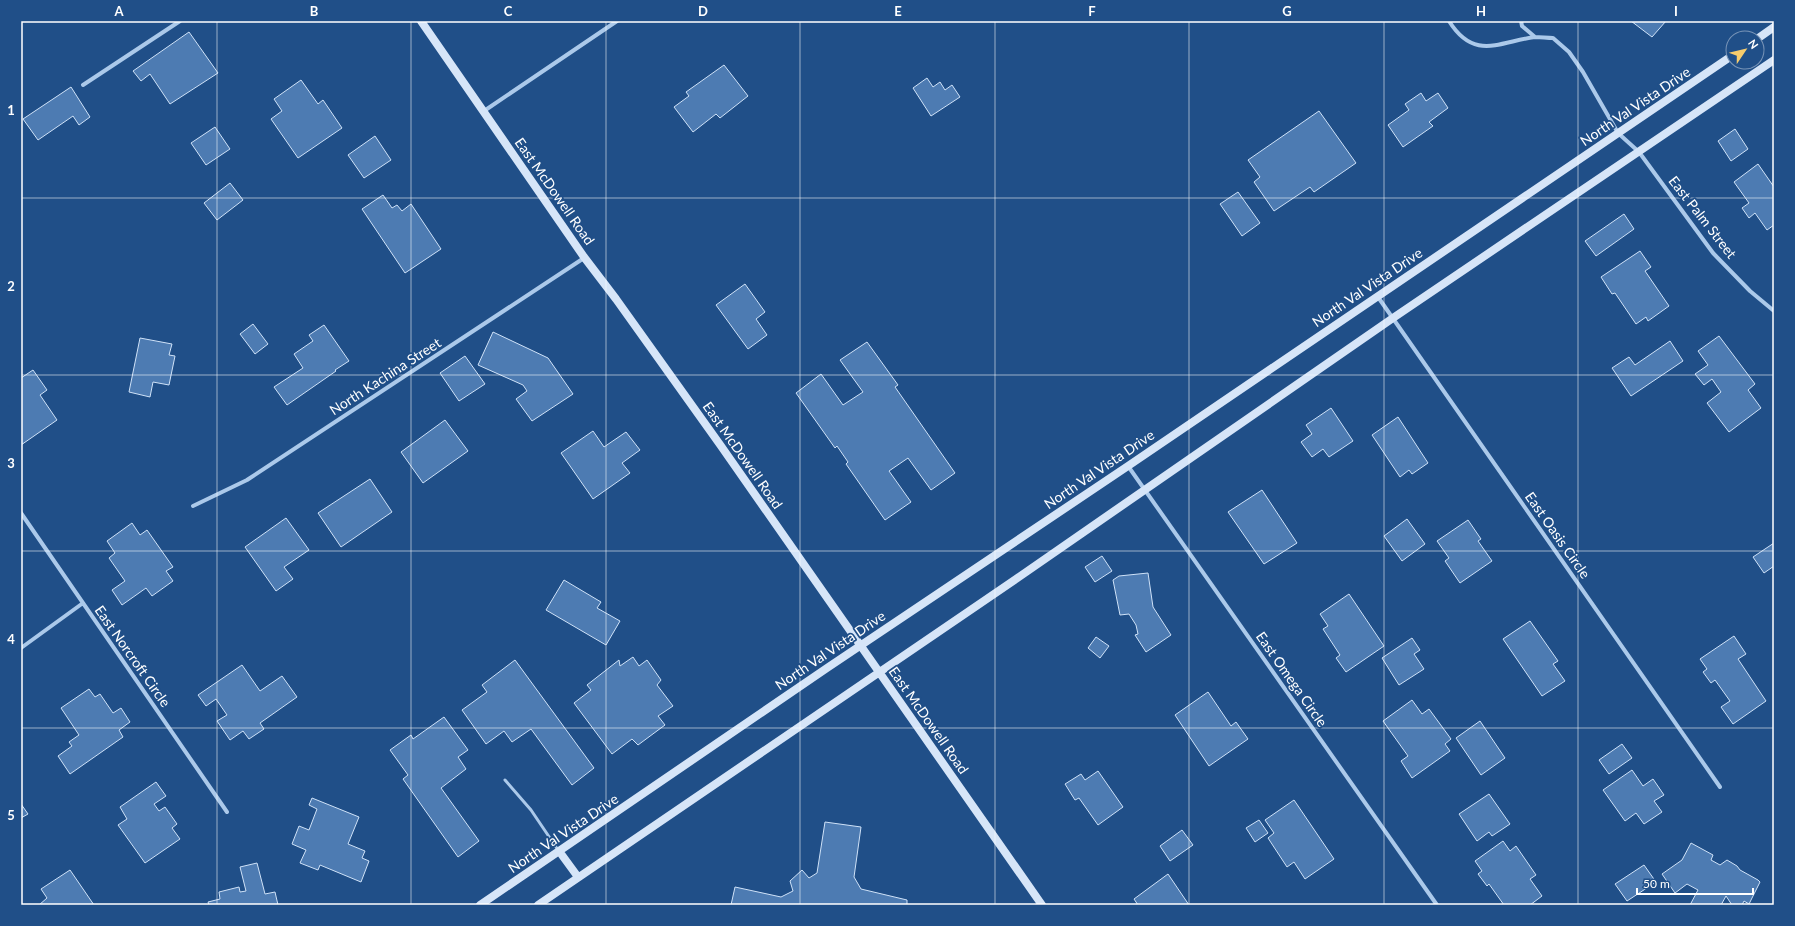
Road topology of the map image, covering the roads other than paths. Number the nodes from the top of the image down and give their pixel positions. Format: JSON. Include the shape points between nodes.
{"nodes":[{"id":1,"x":180,"y":21,"type":"edge"},
{"id":2,"x":421,"y":21,"type":"edge"},
{"id":3,"x":617,"y":21,"type":"edge"},
{"id":4,"x":1449,"y":21,"type":"edge"},
{"id":5,"x":1521,"y":21,"type":"edge"},
{"id":6,"x":1774,"y":28,"type":"edge"},
{"id":7,"x":1765,"y":34,"type":"edge"},
{"id":8,"x":1536,"y":37,"type":"junction"},
{"id":9,"x":1725,"y":60,"type":"edge"},
{"id":10,"x":1774,"y":60,"type":"edge"},
{"id":11,"x":83,"y":85,"type":"dead end"},
{"id":12,"x":484,"y":111,"type":"junction"},
{"id":13,"x":1618,"y":133,"type":"junction"},
{"id":14,"x":1639,"y":152,"type":"junction"},
{"id":15,"x":584,"y":257,"type":"junction"},
{"id":16,"x":1378,"y":296,"type":"junction"},
{"id":17,"x":1774,"y":311,"type":"edge"},
{"id":18,"x":1393,"y":318,"type":"junction"},
{"id":19,"x":1128,"y":466,"type":"junction"},
{"id":20,"x":1145,"y":489,"type":"junction"},
{"id":21,"x":193,"y":506,"type":"dead end"},
{"id":22,"x":21,"y":513,"type":"edge"},
{"id":23,"x":83,"y":603,"type":"junction"},
{"id":24,"x":861,"y":645,"type":"junction"},
{"id":25,"x":21,"y":648,"type":"edge"},
{"id":26,"x":880,"y":672,"type":"junction"},
{"id":27,"x":505,"y":780,"type":"dead end"},
{"id":28,"x":1720,"y":787,"type":"dead end"},
{"id":29,"x":227,"y":812,"type":"dead end"},
{"id":30,"x":559,"y":851,"type":"junction"},
{"id":31,"x":578,"y":877,"type":"junction"},
{"id":32,"x":480,"y":905,"type":"edge"},
{"id":33,"x":538,"y":905,"type":"edge"},
{"id":34,"x":1042,"y":905,"type":"edge"},
{"id":35,"x":1437,"y":905,"type":"edge"}],
"edges":[{"from":1,"to":11,"type":"street"},
{"from":2,"to":12,"type":"main road","name":"East McDowell Road"},
{"from":3,"to":12,"type":"street"},
{"from":4,"to":8,"type":"street","name":"East Palm Street","via":[[1470,43],[1490,46]]},
{"from":5,"to":8,"type":"street","via":[[1522,26]]},
{"from":6,"to":7,"type":"main road"},
{"from":8,"to":13,"type":"street","name":"East Palm Street","via":[[1554,38],[1569,52]]},
{"from":9,"to":13,"type":"main road","name":"North Val Vista Drive"},
{"from":10,"to":14,"type":"main road"},
{"from":12,"to":15,"type":"main road","name":"East McDowell Road"},
{"from":13,"to":14,"type":"street","name":"East Palm Street"},
{"from":13,"to":16,"type":"main road","name":"North Val Vista Drive"},
{"from":14,"to":17,"type":"street","name":"East Palm Street","via":[[1713,253],[1750,291]]},
{"from":14,"to":18,"type":"main road"},
{"from":15,"to":21,"type":"street","name":"North Kachina Street","via":[[247,480]]},
{"from":15,"to":24,"type":"main road","name":"East McDowell Road"},
{"from":16,"to":18,"type":"street","name":"East Oasis Circle"},
{"from":16,"to":19,"type":"main road","name":"North Val Vista Drive"},
{"from":18,"to":20,"type":"main road"},
{"from":18,"to":28,"type":"street","name":"East Oasis Circle"},
{"from":19,"to":20,"type":"street","name":"East Omega Circle"},
{"from":19,"to":24,"type":"main road","name":"North Val Vista Drive"},
{"from":20,"to":26,"type":"main road"},
{"from":20,"to":35,"type":"street","name":"East Omega Circle"},
{"from":22,"to":23,"type":"street","name":"East Norcroft Circle"},
{"from":23,"to":25,"type":"street"},
{"from":23,"to":29,"type":"street","name":"East Norcroft Circle"},
{"from":24,"to":26,"type":"main road","name":"East McDowell Road"},
{"from":24,"to":30,"type":"main road","name":"North Val Vista Drive"},
{"from":26,"to":31,"type":"main road"},
{"from":26,"to":34,"type":"main road","name":"East McDowell Road"},
{"from":27,"to":30,"type":"lane","via":[[531,810]]},
{"from":30,"to":31,"type":"main road"},
{"from":30,"to":32,"type":"main road","name":"North Val Vista Drive"},
{"from":31,"to":33,"type":"main road"}]}
